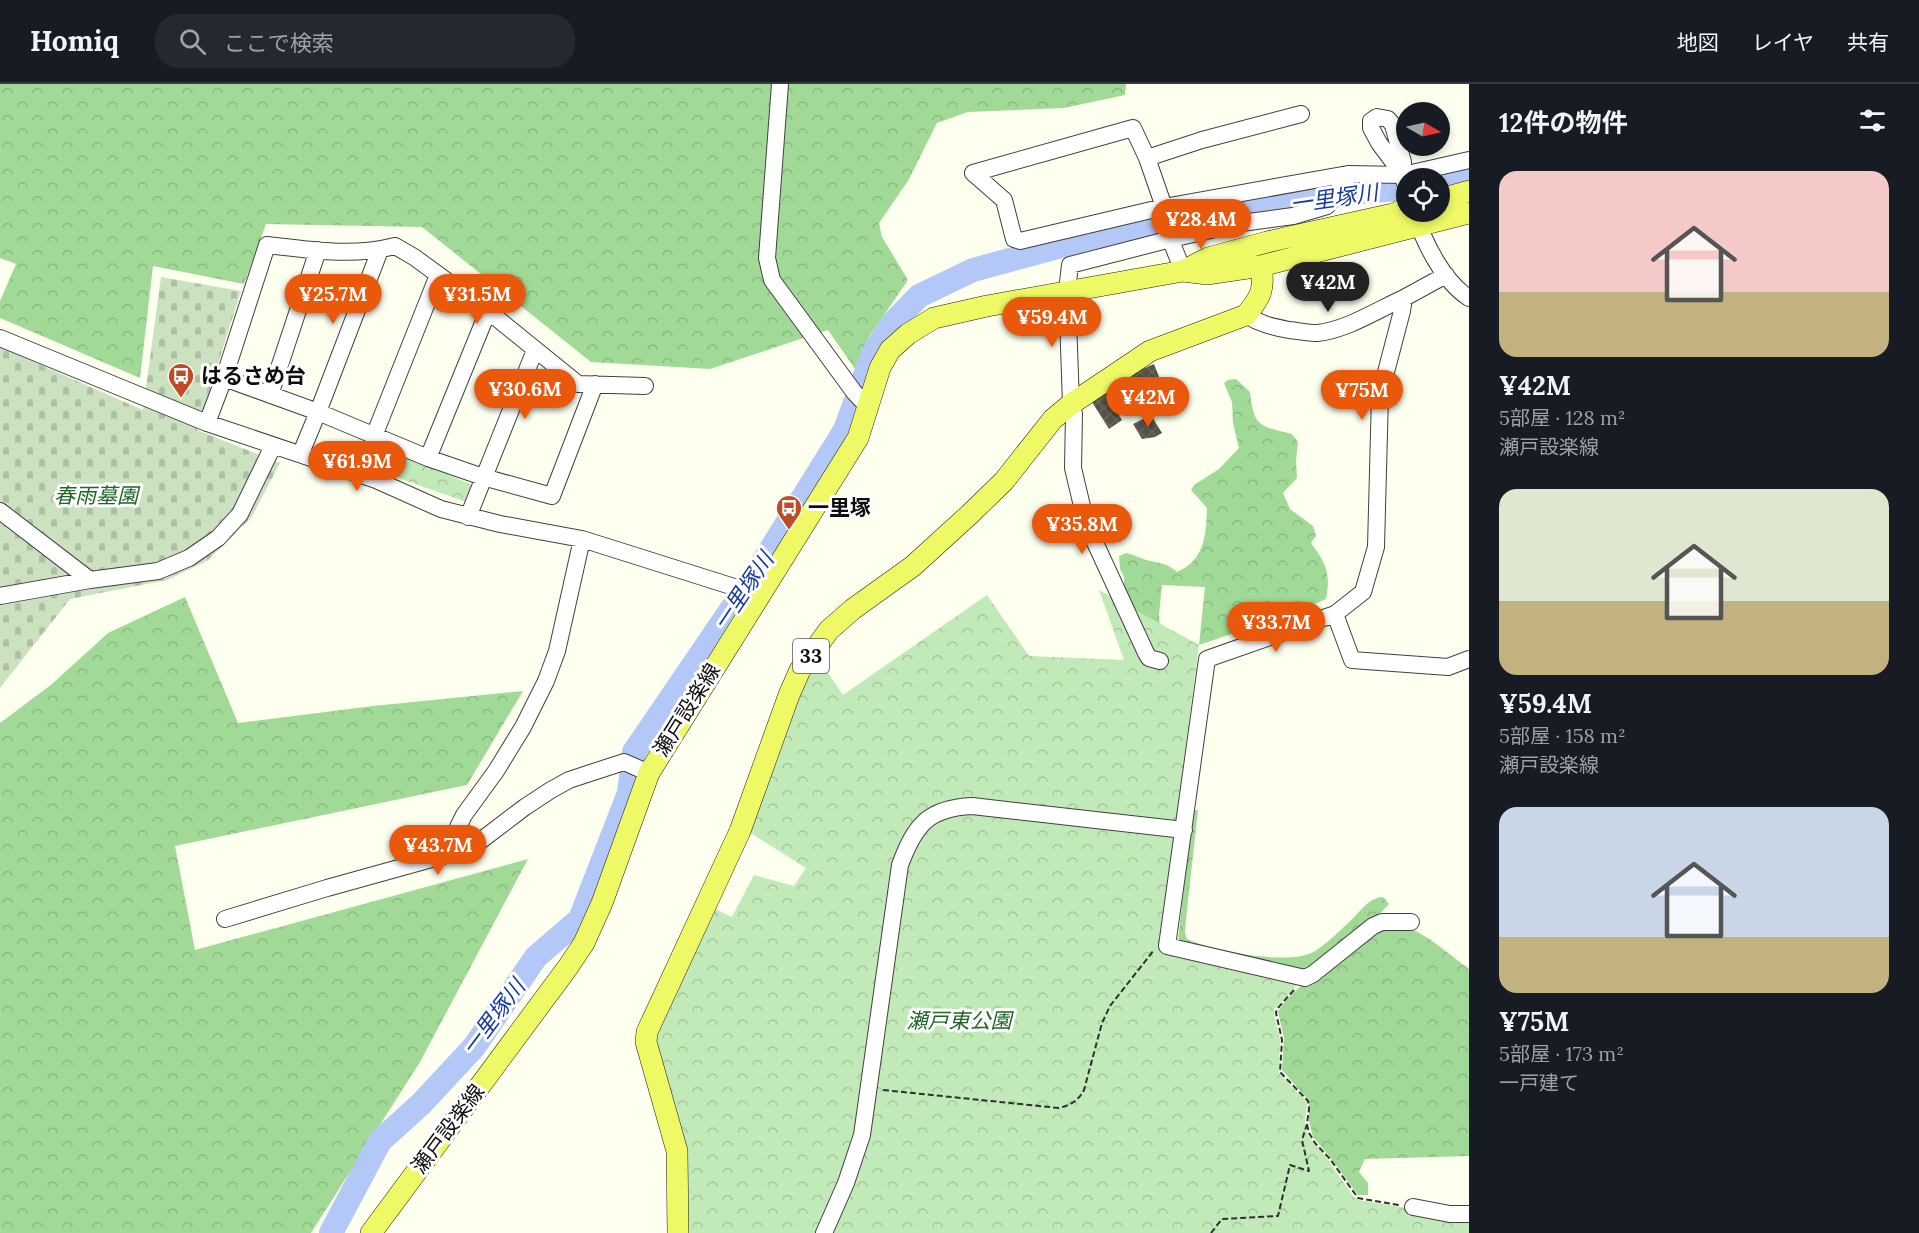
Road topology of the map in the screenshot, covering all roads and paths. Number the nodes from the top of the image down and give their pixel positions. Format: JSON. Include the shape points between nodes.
{"nodes":[{"id":1,"x":780,"y":84,"type":"edge"},
{"id":2,"x":1301,"y":114,"type":"dead end"},
{"id":3,"x":1147,"y":158,"type":"junction"},
{"id":4,"x":1469,"y":160,"type":"edge"},
{"id":5,"x":1443,"y":168,"type":"edge"},
{"id":6,"x":1348,"y":177,"type":"junction"},
{"id":7,"x":1396,"y":179,"type":"edge"},
{"id":8,"x":1469,"y":191,"type":"edge"},
{"id":9,"x":1450,"y":196,"type":"edge"},
{"id":10,"x":1164,"y":209,"type":"junction"},
{"id":11,"x":1396,"y":213,"type":"edge"},
{"id":12,"x":1469,"y":213,"type":"edge"},
{"id":13,"x":1450,"y":215,"type":"edge"},
{"id":14,"x":1407,"y":222,"type":"edge"},
{"id":15,"x":1418,"y":222,"type":"edge"},
{"id":16,"x":1170,"y":235,"type":"junction"},
{"id":17,"x":318,"y":250,"type":"junction"},
{"id":18,"x":380,"y":250,"type":"junction"},
{"id":19,"x":1261,"y":266,"type":"junction"},
{"id":20,"x":1183,"y":271,"type":"junction"},
{"id":21,"x":438,"y":275,"type":"junction"},
{"id":22,"x":1456,"y":281,"type":"edge"},
{"id":23,"x":1067,"y":291,"type":"junction"},
{"id":24,"x":1404,"y":298,"type":"junction"},
{"id":25,"x":1469,"y":298,"type":"edge"},
{"id":26,"x":488,"y":311,"type":"junction"},
{"id":27,"x":1246,"y":315,"type":"junction"},
{"id":28,"x":0,"y":338,"type":"edge"},
{"id":29,"x":535,"y":350,"type":"junction"},
{"id":30,"x":224,"y":378,"type":"junction"},
{"id":31,"x":596,"y":384,"type":"junction"},
{"id":32,"x":645,"y":386,"type":"dead end"},
{"id":33,"x":270,"y":395,"type":"junction"},
{"id":34,"x":1071,"y":404,"type":"junction"},
{"id":35,"x":867,"y":407,"type":"junction"},
{"id":36,"x":318,"y":412,"type":"junction"},
{"id":37,"x":207,"y":423,"type":"junction"},
{"id":38,"x":374,"y":436,"type":"junction"},
{"id":39,"x":273,"y":446,"type":"junction"},
{"id":40,"x":301,"y":453,"type":"junction"},
{"id":41,"x":428,"y":458,"type":"junction"},
{"id":42,"x":483,"y":477,"type":"junction"},
{"id":43,"x":0,"y":512,"type":"edge"},
{"id":44,"x":468,"y":517,"type":"junction"},
{"id":45,"x":582,"y":539,"type":"junction"},
{"id":46,"x":90,"y":580,"type":"junction"},
{"id":47,"x":0,"y":596,"type":"edge"},
{"id":48,"x":756,"y":599,"type":"junction"},
{"id":49,"x":1335,"y":614,"type":"junction"},
{"id":50,"x":1469,"y":659,"type":"edge"},
{"id":51,"x":1160,"y":661,"type":"dead end"},
{"id":52,"x":646,"y":772,"type":"junction"},
{"id":53,"x":1184,"y":830,"type":"junction"},
{"id":54,"x":456,"y":854,"type":"junction"},
{"id":55,"x":225,"y":920,"type":"dead end"},
{"id":56,"x":1411,"y":922,"type":"dead end"},
{"id":57,"x":1167,"y":946,"type":"junction"},
{"id":58,"x":1305,"y":978,"type":"junction"},
{"id":59,"x":869,"y":1088,"type":"junction"},
{"id":60,"x":1307,"y":1124,"type":"junction"},
{"id":61,"x":1413,"y":1207,"type":"joint"},
{"id":62,"x":1469,"y":1214,"type":"edge"},
{"id":63,"x":371,"y":1233,"type":"edge"},
{"id":64,"x":678,"y":1233,"type":"edge"},
{"id":65,"x":824,"y":1233,"type":"edge"},
{"id":66,"x":1211,"y":1233,"type":"edge"}],
"edges":[{"from":1,"to":35,"type":"street","via":[[767,258],[772,280]]},
{"from":2,"to":3,"type":"street"},
{"from":3,"to":10,"type":"street"},
{"from":3,"to":10,"type":"street","via":[[1133,128],[973,172],[1004,200],[1014,239],[1020,241]]},
{"from":4,"to":5,"type":"street"},
{"from":6,"to":7,"type":"street"},
{"from":6,"to":10,"type":"street"},
{"from":6,"to":16,"type":"street","via":[[1327,206],[1293,216]]},
{"from":8,"to":9,"type":"main road"},
{"from":10,"to":16,"type":"street"},
{"from":11,"to":20,"type":"main road","name":"瀬戸設楽線","via":[[1208,258]]},
{"from":12,"to":13,"type":"main road","name":"瀬戸設楽線"},
{"from":14,"to":19,"type":"main road","name":"瀬戸設楽線"},
{"from":15,"to":22,"type":"street","via":[[1427,245]]},
{"from":16,"to":20,"type":"street"},
{"from":16,"to":23,"type":"street","via":[[1070,265]]},
{"from":17,"to":18,"type":"street"},
{"from":17,"to":30,"type":"street","via":[[267,245]]},
{"from":17,"to":33,"type":"street"},
{"from":18,"to":21,"type":"street","via":[[395,246]]},
{"from":18,"to":36,"type":"street"},
{"from":19,"to":20,"type":"main road","name":"瀬戸設楽線","via":[[1207,274]]},
{"from":19,"to":27,"type":"main road","via":[[1263,287]]},
{"from":20,"to":23,"type":"main road","name":"瀬戸設楽線"},
{"from":21,"to":26,"type":"street"},
{"from":21,"to":38,"type":"street"},
{"from":22,"to":24,"type":"street"},
{"from":22,"to":25,"type":"street","via":[[1461,293]]},
{"from":23,"to":34,"type":"street"},
{"from":23,"to":35,"type":"main road","name":"瀬戸設楽線","via":[[934,318],[890,350]]},
{"from":24,"to":27,"type":"street","via":[[1336,329],[1318,333],[1275,328]]},
{"from":24,"to":49,"type":"street","via":[[1380,395],[1376,547],[1363,592]]},
{"from":26,"to":29,"type":"street"},
{"from":26,"to":41,"type":"street"},
{"from":27,"to":34,"type":"main road","number":"33","via":[[1150,351]]},
{"from":28,"to":37,"type":"street"},
{"from":29,"to":31,"type":"street","via":[[578,384]]},
{"from":29,"to":42,"type":"street"},
{"from":30,"to":33,"type":"street"},
{"from":30,"to":37,"type":"street"},
{"from":31,"to":32,"type":"street"},
{"from":31,"to":42,"type":"street","via":[[552,496]]},
{"from":33,"to":36,"type":"street"},
{"from":34,"to":51,"type":"street","via":[[1073,468],[1086,523],[1146,653]]},
{"from":34,"to":64,"type":"main road","number":"33","via":[[1053,419],[1004,481],[913,566],[829,630],[800,670],[740,831],[647,1032],[646,1042],[677,1150]]},
{"from":35,"to":48,"type":"main road","name":"瀬戸設楽線","via":[[858,438]]},
{"from":36,"to":38,"type":"street"},
{"from":36,"to":40,"type":"street"},
{"from":37,"to":39,"type":"street"},
{"from":38,"to":41,"type":"street"},
{"from":39,"to":40,"type":"street"},
{"from":39,"to":46,"type":"street","via":[[240,514],[218,538],[189,558],[158,571]]},
{"from":40,"to":44,"type":"street"},
{"from":41,"to":42,"type":"street"},
{"from":42,"to":44,"type":"street"},
{"from":43,"to":46,"type":"street"},
{"from":44,"to":45,"type":"street"},
{"from":45,"to":48,"type":"street","via":[[734,587]]},
{"from":45,"to":54,"type":"street","via":[[557,651],[546,681],[523,727],[464,815],[458,828]]},
{"from":46,"to":47,"type":"street"},
{"from":48,"to":52,"type":"main road","name":"瀬戸設楽線"},
{"from":49,"to":50,"type":"street","via":[[1352,660],[1448,667]]},
{"from":49,"to":53,"type":"street","via":[[1207,659]]},
{"from":52,"to":54,"type":"street","via":[[624,762],[569,780],[471,848]]},
{"from":52,"to":63,"type":"main road","name":"瀬戸設楽線","via":[[602,903],[584,943]]},
{"from":53,"to":57,"type":"street"},
{"from":53,"to":59,"type":"street","via":[[972,806],[952,807],[920,825],[908,842],[900,865]]},
{"from":54,"to":55,"type":"street"},
{"from":56,"to":58,"type":"street","via":[[1382,922],[1373,926]]},
{"from":57,"to":58,"type":"street"},
{"from":57,"to":59,"type":"path","via":[[1157,946],[1110,1006],[1084,1090],[1071,1105],[1059,1108]]},
{"from":58,"to":60,"type":"path","via":[[1276,1013],[1282,1040],[1280,1072],[1308,1101]]},
{"from":59,"to":65,"type":"street","via":[[862,1136]]},
{"from":60,"to":61,"type":"path","via":[[1315,1143],[1358,1198]]},
{"from":60,"to":66,"type":"path","via":[[1302,1140],[1309,1171],[1290,1165],[1278,1216],[1222,1219]]},
{"from":61,"to":62,"type":"street"}]}
